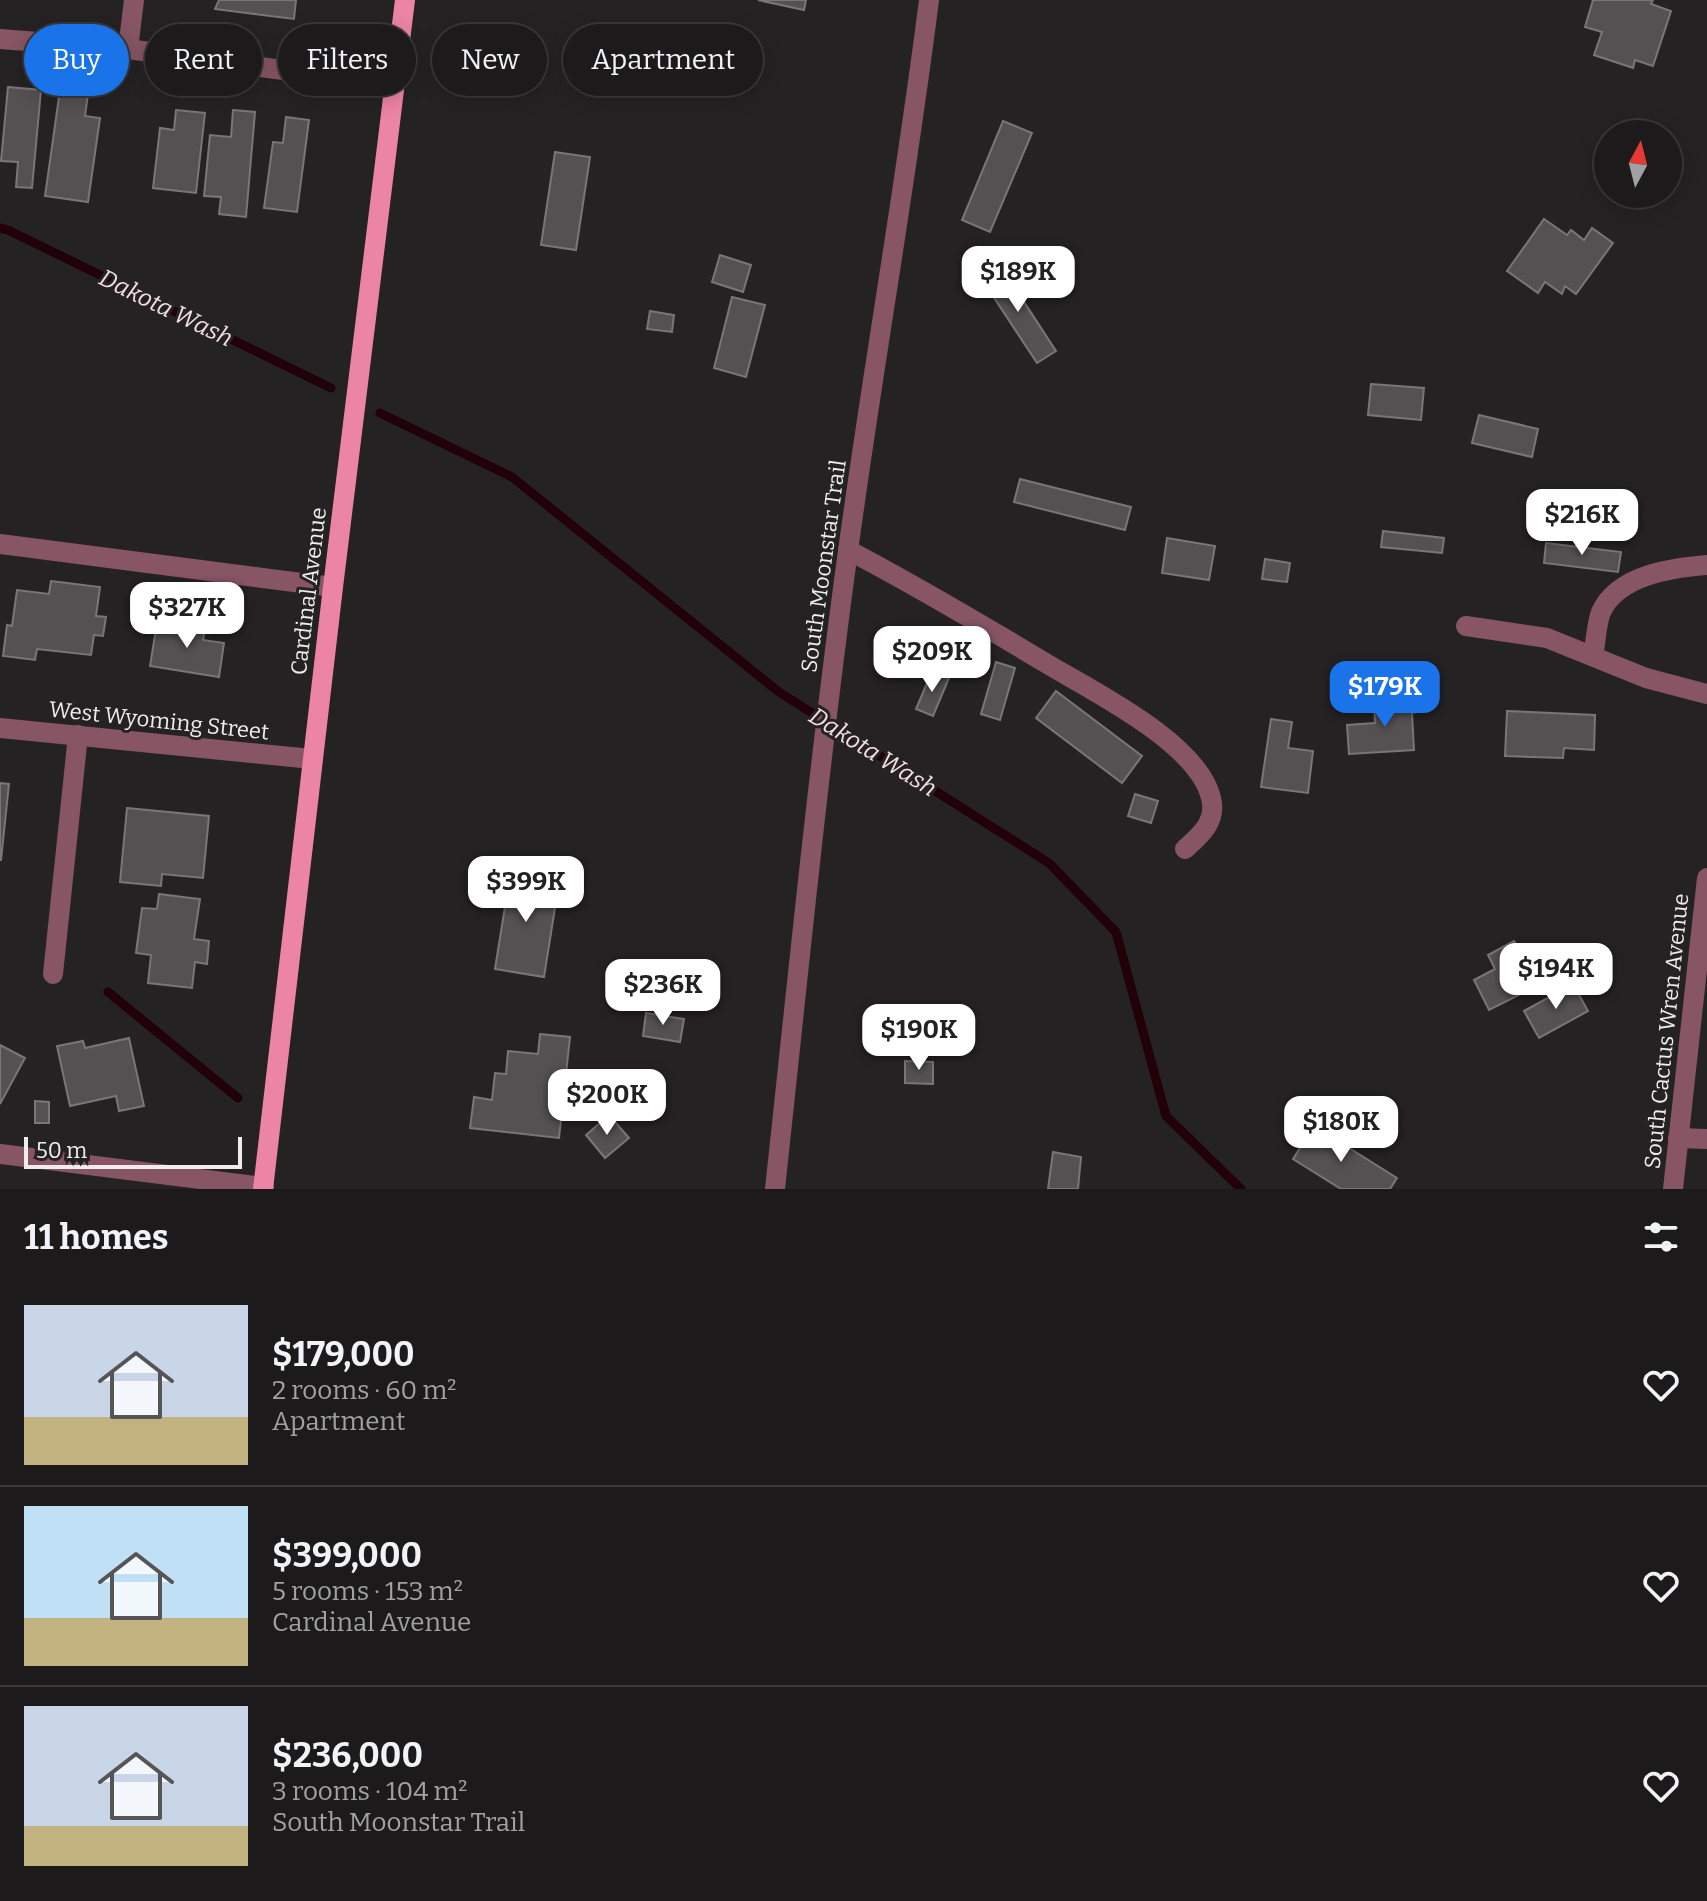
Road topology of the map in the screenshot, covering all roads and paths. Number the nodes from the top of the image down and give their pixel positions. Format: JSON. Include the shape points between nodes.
{"nodes":[{"id":1,"x":134,"y":0,"type":"edge"},
{"id":2,"x":405,"y":0,"type":"edge"},
{"id":3,"x":929,"y":0,"type":"edge"},
{"id":4,"x":402,"y":24,"type":"edge"},
{"id":5,"x":0,"y":39,"type":"edge"},
{"id":6,"x":24,"y":41,"type":"edge"},
{"id":7,"x":129,"y":41,"type":"edge"},
{"id":8,"x":129,"y":49,"type":"edge"},
{"id":9,"x":278,"y":69,"type":"edge"},
{"id":10,"x":393,"y":96,"type":"edge"},
{"id":11,"x":0,"y":544,"type":"edge"},
{"id":12,"x":848,"y":550,"type":"junction"},
{"id":13,"x":1707,"y":565,"type":"edge"},
{"id":14,"x":333,"y":587,"type":"junction"},
{"id":15,"x":1466,"y":626,"type":"dead end"},
{"id":16,"x":1593,"y":656,"type":"junction"},
{"id":17,"x":1707,"y":694,"type":"edge"},
{"id":18,"x":0,"y":728,"type":"edge"},
{"id":19,"x":78,"y":735,"type":"junction"},
{"id":20,"x":312,"y":759,"type":"junction"},
{"id":21,"x":1185,"y":849,"type":"dead end"},
{"id":22,"x":1707,"y":878,"type":"edge"},
{"id":23,"x":53,"y":974,"type":"dead end"},
{"id":24,"x":1678,"y":1138,"type":"junction"},
{"id":25,"x":1707,"y":1139,"type":"edge"},
{"id":26,"x":0,"y":1154,"type":"edge"},
{"id":27,"x":264,"y":1188,"type":"edge"},
{"id":28,"x":775,"y":1189,"type":"edge"},
{"id":29,"x":1673,"y":1189,"type":"edge"}],
"edges":[{"from":1,"to":7,"type":"street"},
{"from":2,"to":4,"type":"main road","name":"Cardinal Avenue"},
{"from":3,"to":12,"type":"street","name":"South Moonstar Trail"},
{"from":5,"to":6,"type":"street"},
{"from":8,"to":9,"type":"street"},
{"from":10,"to":14,"type":"main road","name":"Cardinal Avenue"},
{"from":11,"to":14,"type":"street"},
{"from":12,"to":21,"type":"street","via":[[1105,697],[1172,745],[1193,765],[1211,797],[1209,823]]},
{"from":12,"to":28,"type":"street","name":"South Moonstar Trail"},
{"from":13,"to":16,"type":"street","via":[[1644,575],[1613,595],[1600,613]]},
{"from":14,"to":20,"type":"main road","name":"Cardinal Avenue"},
{"from":15,"to":16,"type":"street","via":[[1547,638]]},
{"from":16,"to":17,"type":"street","via":[[1646,678]]},
{"from":18,"to":19,"type":"street","name":"West Wyoming Street"},
{"from":19,"to":20,"type":"street","name":"West Wyoming Street"},
{"from":19,"to":23,"type":"street"},
{"from":20,"to":27,"type":"main road","name":"Cardinal Avenue"},
{"from":22,"to":24,"type":"street","name":"South Cactus Wren Avenue"},
{"from":24,"to":25,"type":"street"},
{"from":24,"to":29,"type":"street","name":"South Cactus Wren Avenue"},
{"from":26,"to":27,"type":"street"}]}
